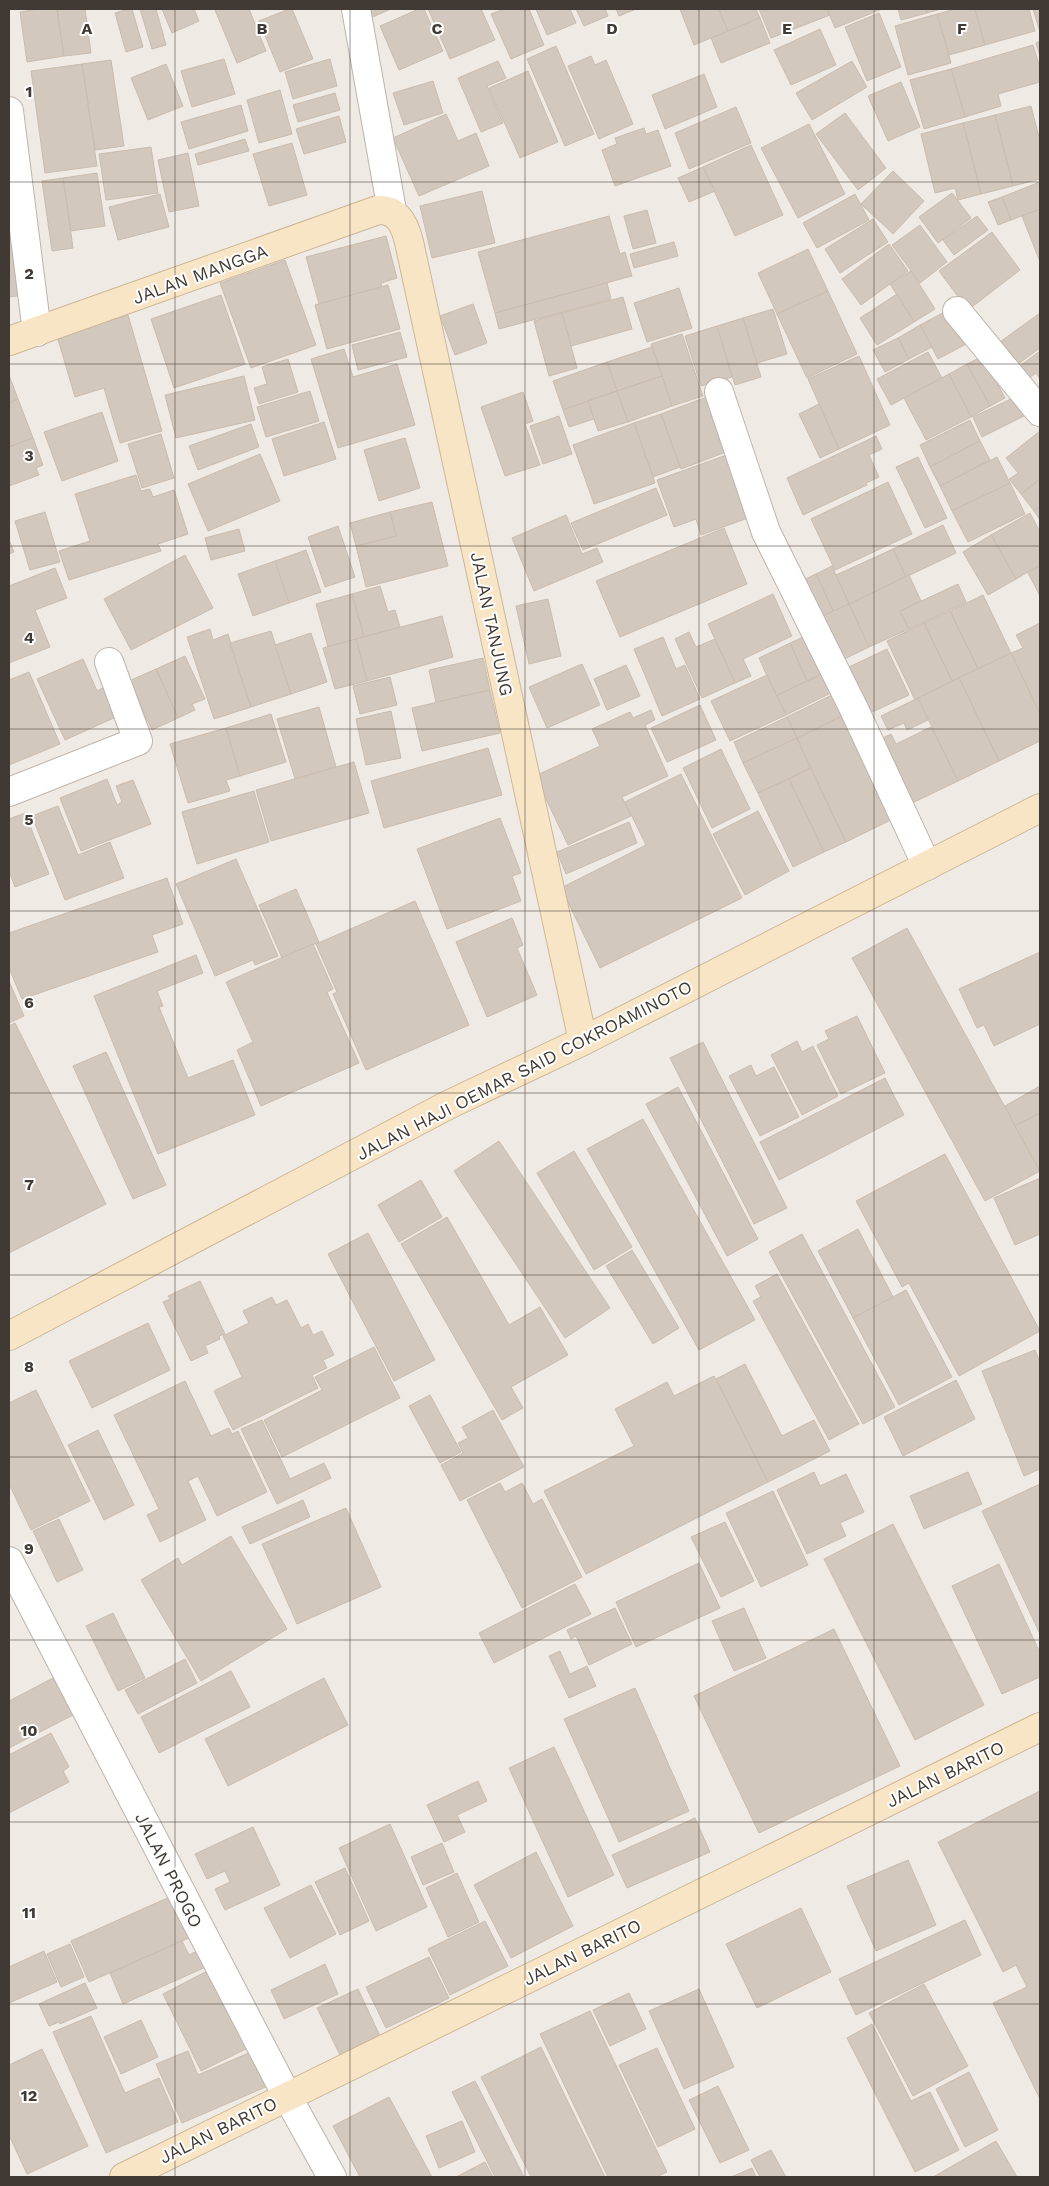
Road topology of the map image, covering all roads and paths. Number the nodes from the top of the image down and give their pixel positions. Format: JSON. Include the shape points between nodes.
{"nodes":[{"id":1,"x":356,"y":9,"type":"edge"},
{"id":2,"x":9,"y":111,"type":"edge"},
{"id":3,"x":392,"y":211,"type":"junction"},
{"id":4,"x":957,"y":311,"type":"dead end"},
{"id":5,"x":37,"y":332,"type":"junction"},
{"id":6,"x":9,"y":340,"type":"edge"},
{"id":7,"x":719,"y":392,"type":"dead end"},
{"id":8,"x":1040,"y":412,"type":"edge"},
{"id":9,"x":109,"y":662,"type":"dead end"},
{"id":10,"x":9,"y":792,"type":"edge"},
{"id":11,"x":1040,"y":808,"type":"edge"},
{"id":12,"x":927,"y":866,"type":"junction"},
{"id":13,"x":583,"y":1042,"type":"junction"},
{"id":14,"x":9,"y":1336,"type":"edge"},
{"id":15,"x":9,"y":1561,"type":"edge"},
{"id":16,"x":1040,"y":1728,"type":"edge"},
{"id":17,"x":287,"y":2096,"type":"junction"},
{"id":18,"x":124,"y":2177,"type":"edge"},
{"id":19,"x":332,"y":2177,"type":"edge"}],
"edges":[{"from":1,"to":3,"type":"street"},
{"from":2,"to":5,"type":"street"},
{"from":3,"to":5,"type":"main road","name":"JALAN MANGGA","via":[[378,210]]},
{"from":3,"to":13,"type":"main road","name":"JALAN TANJUNG","via":[[398,215],[409,242]]},
{"from":4,"to":8,"type":"street"},
{"from":5,"to":6,"type":"main road","name":"JALAN MANGGA"},
{"from":7,"to":12,"type":"street","via":[[766,532]]},
{"from":9,"to":10,"type":"street","via":[[138,741]]},
{"from":11,"to":12,"type":"main road","name":"JALAN HAJI OEMAR SAID COKROAMINOTO"},
{"from":12,"to":13,"type":"main road","name":"JALAN HAJI OEMAR SAID COKROAMINOTO"},
{"from":13,"to":14,"type":"main road","name":"JALAN HAJI OEMAR SAID COKROAMINOTO","via":[[448,1105]]},
{"from":15,"to":17,"type":"street","name":"JALAN PROGO"},
{"from":16,"to":17,"type":"main road","name":"JALAN BARITO"},
{"from":17,"to":18,"type":"main road","name":"JALAN BARITO"},
{"from":17,"to":19,"type":"street","name":"JALAN PROGO"}]}
